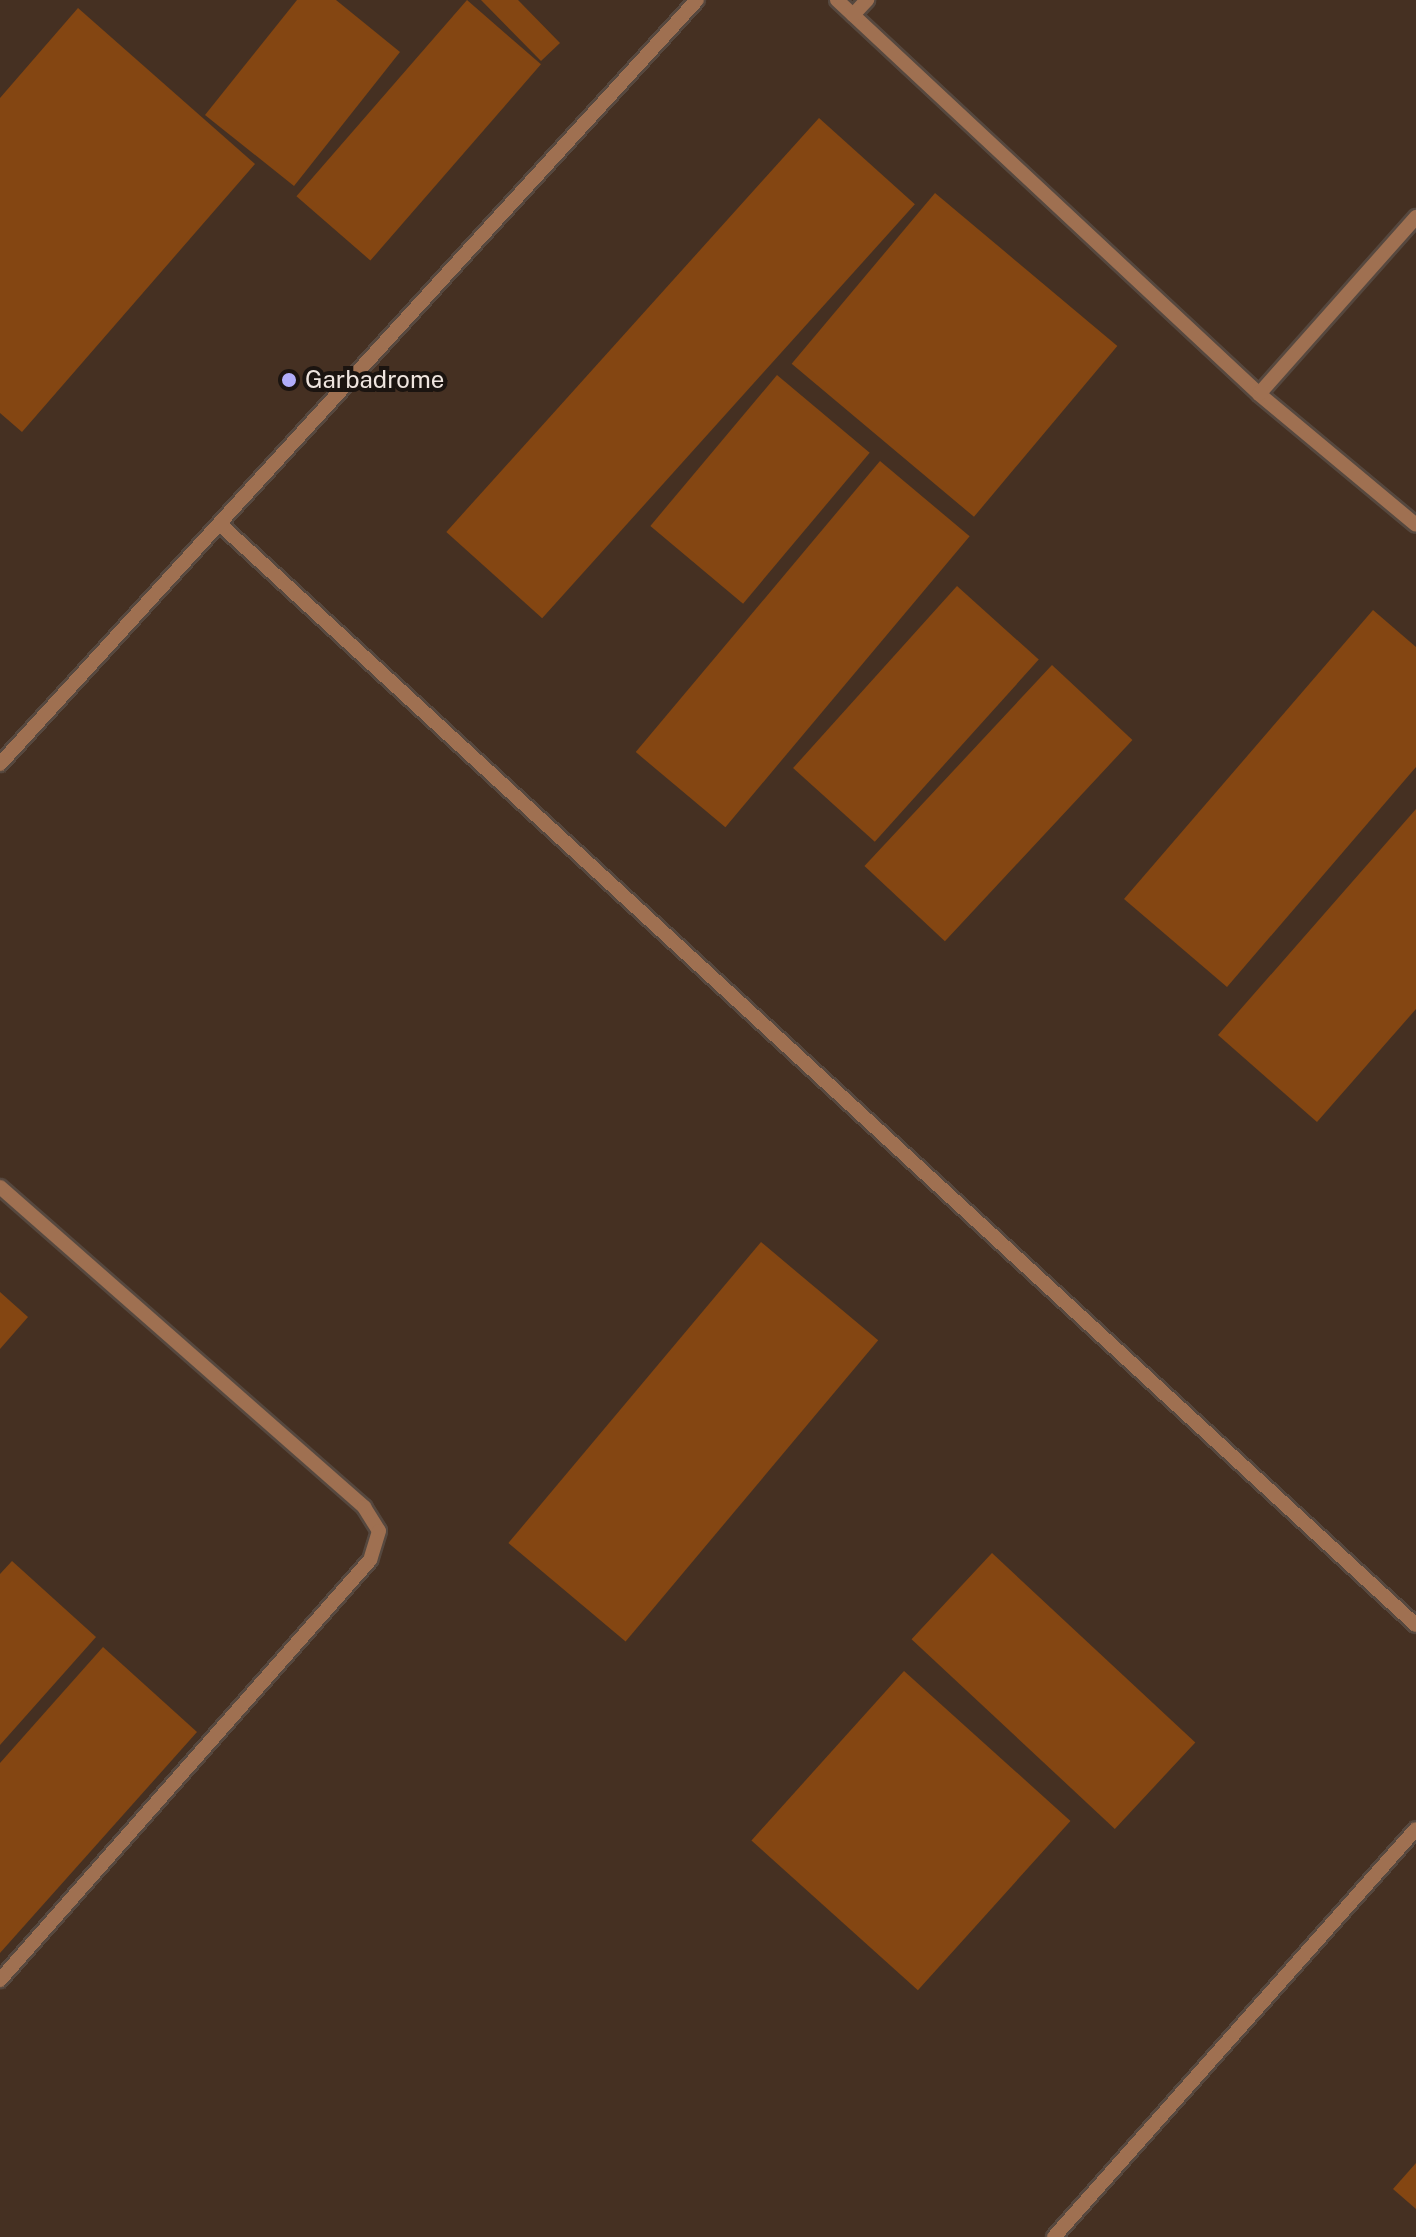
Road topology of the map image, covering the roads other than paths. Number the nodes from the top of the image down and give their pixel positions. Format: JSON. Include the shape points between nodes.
{"nodes":[{"id":1,"x":697,"y":0,"type":"edge"},
{"id":2,"x":837,"y":0,"type":"edge"},
{"id":3,"x":867,"y":0,"type":"edge"},
{"id":4,"x":853,"y":15,"type":"junction"},
{"id":5,"x":1416,"y":217,"type":"edge"},
{"id":6,"x":1259,"y":394,"type":"junction"},
{"id":7,"x":1416,"y":525,"type":"edge"},
{"id":8,"x":223,"y":527,"type":"junction"},
{"id":9,"x":0,"y":764,"type":"edge"},
{"id":10,"x":0,"y":1187,"type":"edge"},
{"id":11,"x":1416,"y":1625,"type":"edge"},
{"id":12,"x":1416,"y":1829,"type":"edge"},
{"id":13,"x":0,"y":1980,"type":"edge"},
{"id":14,"x":1054,"y":2237,"type":"edge"}],
"edges":[{"from":1,"to":8,"type":"lane"},
{"from":2,"to":4,"type":"lane"},
{"from":3,"to":4,"type":"lane"},
{"from":4,"to":6,"type":"lane"},
{"from":5,"to":6,"type":"lane"},
{"from":6,"to":7,"type":"lane"},
{"from":8,"to":9,"type":"lane"},
{"from":8,"to":11,"type":"lane"},
{"from":10,"to":13,"type":"lane","via":[[364,1507],[379,1531],[370,1560]]},
{"from":12,"to":14,"type":"lane"}]}
